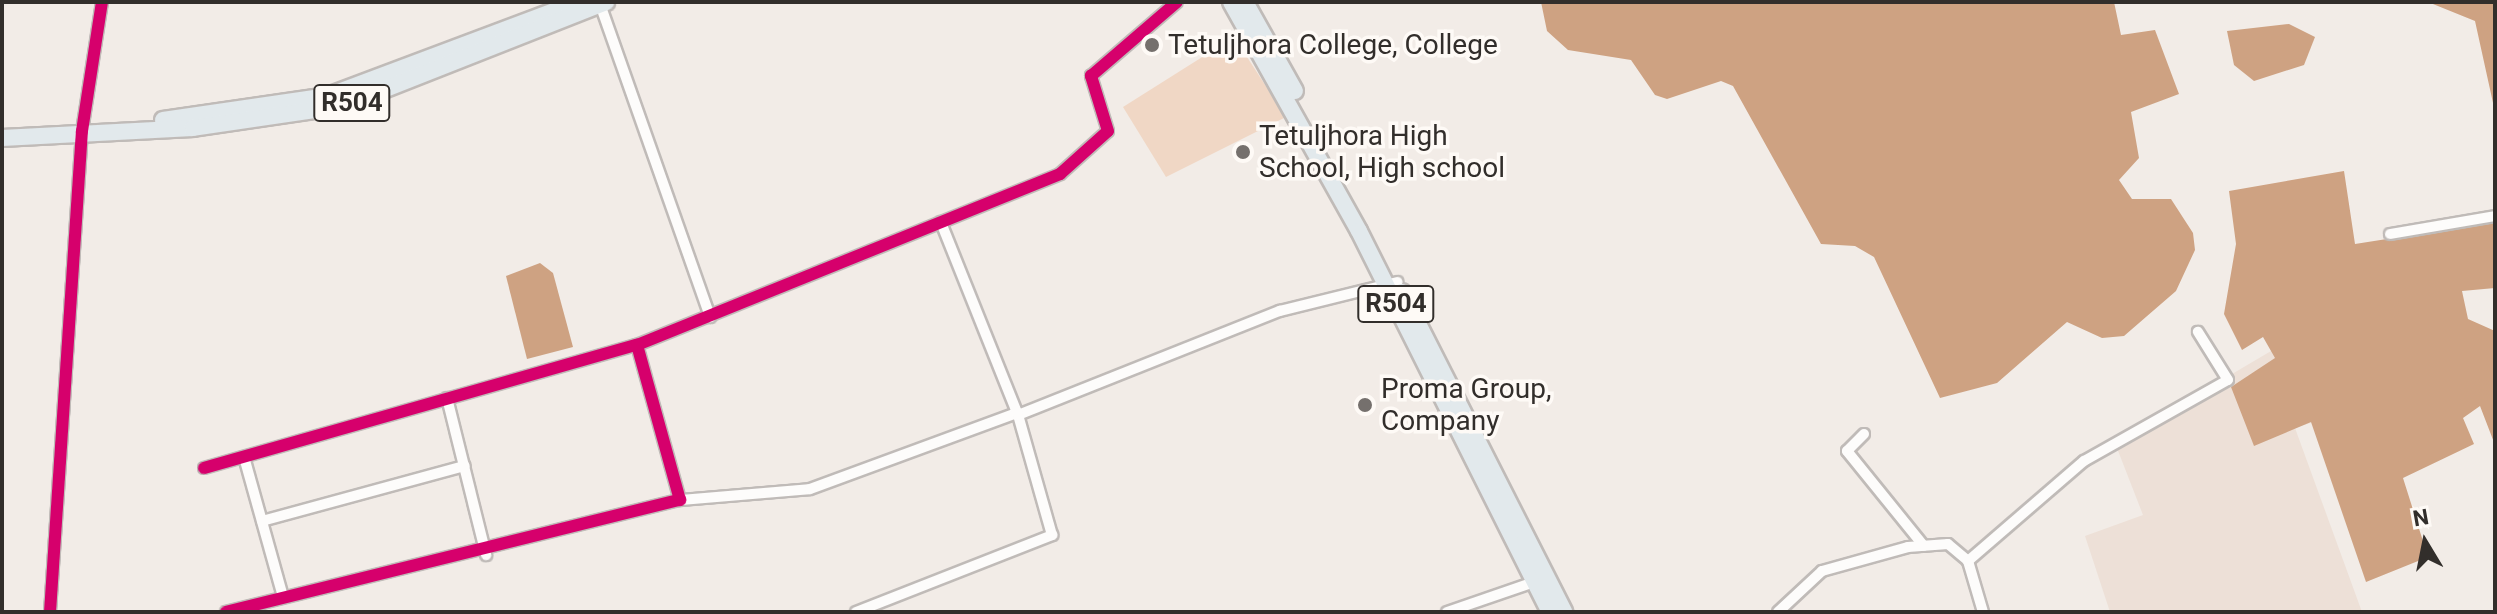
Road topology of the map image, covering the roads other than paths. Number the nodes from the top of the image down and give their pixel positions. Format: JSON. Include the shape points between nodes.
{"nodes":[{"id":1,"x":102,"y":2,"type":"edge"},
{"id":2,"x":578,"y":2,"type":"edge"},
{"id":3,"x":1177,"y":2,"type":"edge"},
{"id":4,"x":1231,"y":2,"type":"edge"},
{"id":5,"x":1245,"y":2,"type":"edge"},
{"id":6,"x":603,"y":3,"type":"edge"},
{"id":7,"x":82,"y":131,"type":"junction"},
{"id":8,"x":2,"y":138,"type":"edge"},
{"id":9,"x":2495,"y":216,"type":"edge"},
{"id":10,"x":941,"y":222,"type":"junction"},
{"id":11,"x":2390,"y":234,"type":"dead end"},
{"id":12,"x":1392,"y":284,"type":"junction"},
{"id":13,"x":710,"y":317,"type":"junction"},
{"id":14,"x":2198,"y":332,"type":"dead end"},
{"id":15,"x":637,"y":345,"type":"junction"},
{"id":16,"x":447,"y":398,"type":"junction"},
{"id":17,"x":1018,"y":414,"type":"junction"},
{"id":18,"x":1864,"y":434,"type":"dead end"},
{"id":19,"x":244,"y":457,"type":"junction"},
{"id":20,"x":465,"y":466,"type":"junction"},
{"id":21,"x":204,"y":468,"type":"dead end"},
{"id":22,"x":680,"y":500,"type":"junction"},
{"id":23,"x":262,"y":521,"type":"junction"},
{"id":24,"x":1924,"y":546,"type":"junction"},
{"id":25,"x":485,"y":550,"type":"junction"},
{"id":26,"x":1968,"y":561,"type":"junction"},
{"id":27,"x":1541,"y":579,"type":"junction"},
{"id":28,"x":283,"y":597,"type":"junction"},
{"id":29,"x":1787,"y":607,"type":"edge"},
{"id":30,"x":50,"y":612,"type":"edge"},
{"id":31,"x":226,"y":612,"type":"edge"},
{"id":32,"x":856,"y":612,"type":"edge"},
{"id":33,"x":1447,"y":612,"type":"edge"},
{"id":34,"x":1550,"y":612,"type":"edge"},
{"id":35,"x":1564,"y":612,"type":"edge"},
{"id":36,"x":1778,"y":612,"type":"edge"},
{"id":37,"x":1983,"y":612,"type":"edge"}],
"edges":[{"from":1,"to":7,"type":"street"},
{"from":2,"to":7,"type":"main road","number":"R504","via":[[328,96]]},
{"from":3,"to":10,"type":"street","via":[[1091,76],[1108,131],[1094,148],[1060,174]]},
{"from":4,"to":12,"type":"main road","number":"R504"},
{"from":5,"to":12,"type":"main road","number":"R504"},
{"from":6,"to":7,"type":"main road","number":"R504","via":[[342,106],[193,128]]},
{"from":6,"to":13,"type":"street"},
{"from":7,"to":8,"type":"main road","number":"R504"},
{"from":7,"to":30,"type":"street"},
{"from":9,"to":11,"type":"street"},
{"from":10,"to":13,"type":"street"},
{"from":10,"to":17,"type":"street"},
{"from":12,"to":17,"type":"street","via":[[1291,307]]},
{"from":12,"to":27,"type":"main road","number":"R504"},
{"from":13,"to":15,"type":"street"},
{"from":14,"to":26,"type":"street","via":[[2228,380],[2084,461]]},
{"from":15,"to":16,"type":"street"},
{"from":15,"to":22,"type":"street"},
{"from":16,"to":19,"type":"street"},
{"from":16,"to":20,"type":"street"},
{"from":17,"to":22,"type":"street","via":[[810,489]]},
{"from":17,"to":32,"type":"street","via":[[1052,535]]},
{"from":18,"to":24,"type":"street","via":[[1847,451]]},
{"from":19,"to":21,"type":"street"},
{"from":19,"to":23,"type":"street"},
{"from":20,"to":23,"type":"street"},
{"from":20,"to":25,"type":"street"},
{"from":22,"to":25,"type":"street"},
{"from":23,"to":28,"type":"street"},
{"from":24,"to":26,"type":"street","via":[[1948,544]]},
{"from":24,"to":29,"type":"street","via":[[1822,571]]},
{"from":25,"to":28,"type":"street"},
{"from":26,"to":37,"type":"street"},
{"from":27,"to":33,"type":"street"},
{"from":27,"to":34,"type":"main road","number":"R504"},
{"from":27,"to":35,"type":"main road","number":"R504"},
{"from":28,"to":31,"type":"street"},
{"from":29,"to":36,"type":"street"}]}
